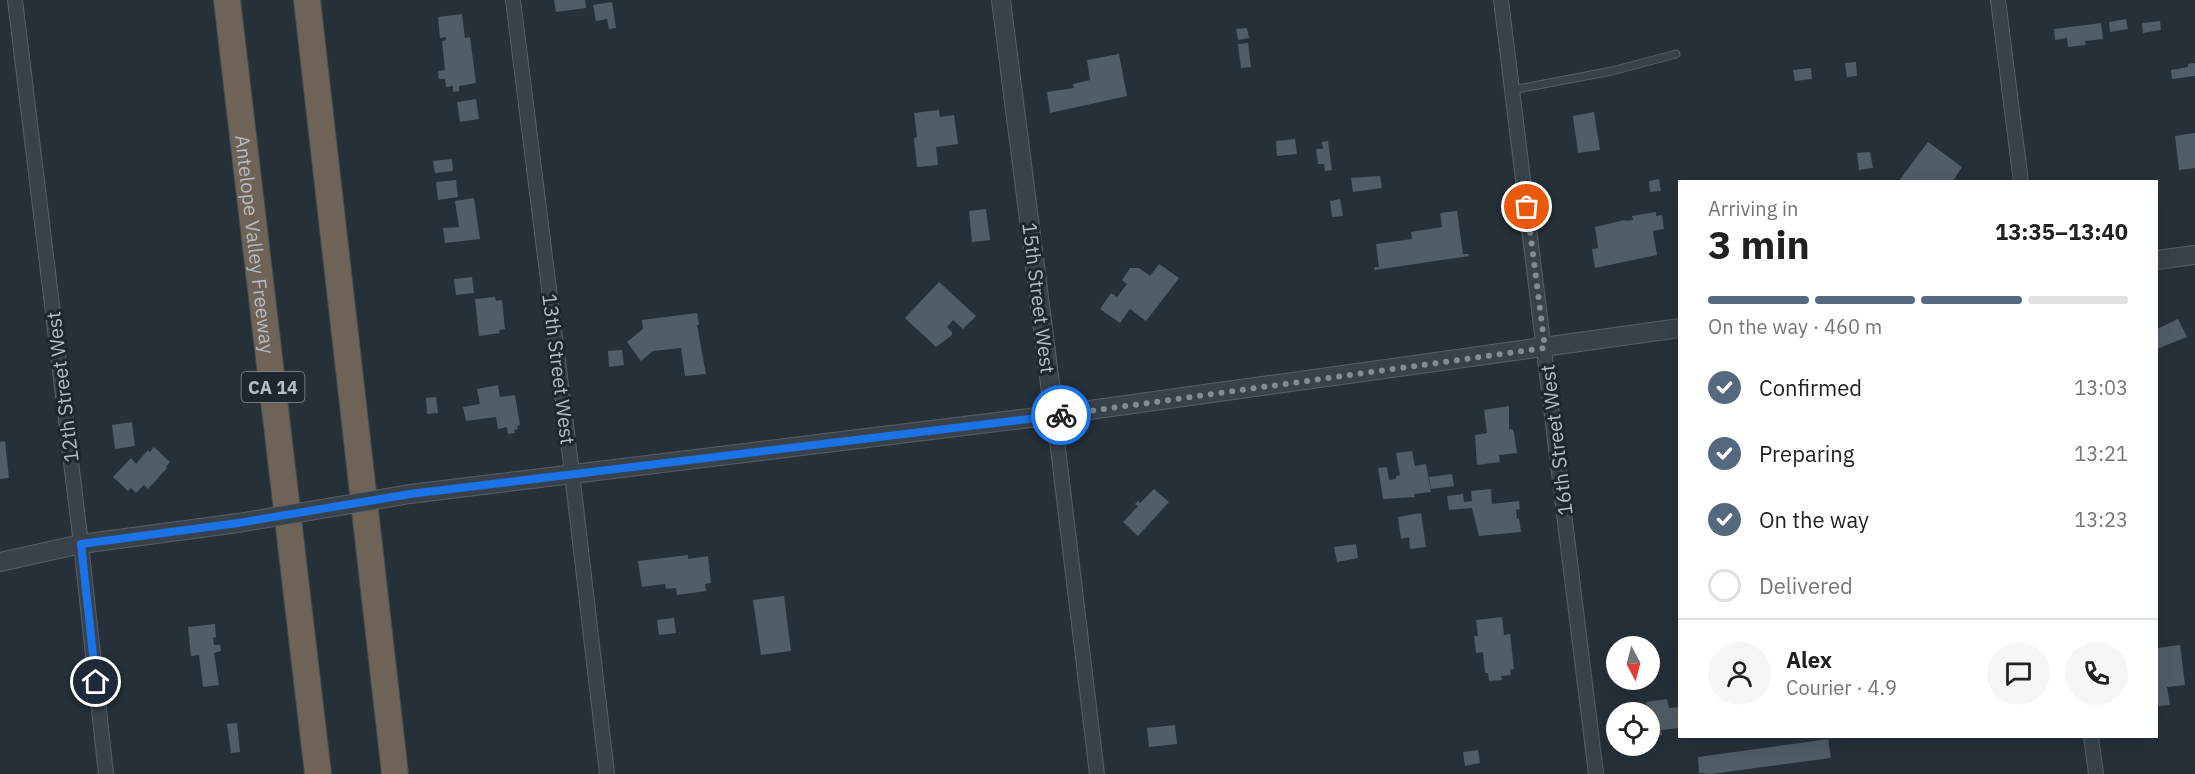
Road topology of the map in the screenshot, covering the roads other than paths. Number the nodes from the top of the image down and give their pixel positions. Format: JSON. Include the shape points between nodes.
{"nodes":[{"id":1,"x":15,"y":0,"type":"edge"},
{"id":2,"x":227,"y":0,"type":"edge"},
{"id":3,"x":307,"y":0,"type":"edge"},
{"id":4,"x":513,"y":0,"type":"edge"},
{"id":5,"x":1001,"y":0,"type":"edge"},
{"id":6,"x":1501,"y":0,"type":"edge"},
{"id":7,"x":1998,"y":0,"type":"edge"},
{"id":8,"x":1676,"y":54,"type":"dead end"},
{"id":9,"x":1512,"y":90,"type":"junction"},
{"id":10,"x":2021,"y":180,"type":"edge"},
{"id":11,"x":2195,"y":255,"type":"edge"},
{"id":12,"x":2158,"y":260,"type":"edge"},
{"id":13,"x":1678,"y":328,"type":"edge"},
{"id":14,"x":1545,"y":348,"type":"junction"},
{"id":15,"x":1054,"y":416,"type":"junction"},
{"id":16,"x":572,"y":473,"type":"junction"},
{"id":17,"x":81,"y":544,"type":"junction"},
{"id":18,"x":0,"y":562,"type":"edge"},
{"id":19,"x":2091,"y":738,"type":"edge"},
{"id":20,"x":106,"y":774,"type":"edge"},
{"id":21,"x":318,"y":774,"type":"edge"},
{"id":22,"x":395,"y":774,"type":"edge"},
{"id":23,"x":607,"y":774,"type":"edge"},
{"id":24,"x":1097,"y":774,"type":"edge"},
{"id":25,"x":1596,"y":774,"type":"edge"},
{"id":26,"x":2096,"y":774,"type":"edge"}],
"edges":[{"from":1,"to":17,"type":"street","name":"12th Street West"},
{"from":2,"to":21,"type":"highway","name":"Antelope Valley Freeway","number":"CA 14"},
{"from":3,"to":22,"type":"highway"},
{"from":4,"to":16,"type":"street","name":"13th Street West"},
{"from":5,"to":15,"type":"street","name":"15th Street West"},
{"from":6,"to":9,"type":"street","name":"16th Street West"},
{"from":7,"to":10,"type":"street"},
{"from":8,"to":9,"type":"lane"},
{"from":9,"to":14,"type":"street","name":"16th Street West"},
{"from":11,"to":12,"type":"street"},
{"from":13,"to":14,"type":"street"},
{"from":14,"to":15,"type":"street"},
{"from":14,"to":25,"type":"street","name":"16th Street West"},
{"from":15,"to":16,"type":"street"},
{"from":15,"to":24,"type":"street","name":"15th Street West"},
{"from":16,"to":17,"type":"street","bridge":true},
{"from":16,"to":23,"type":"street","name":"13th Street West"},
{"from":17,"to":18,"type":"street"},
{"from":17,"to":20,"type":"street","name":"12th Street West"},
{"from":19,"to":26,"type":"street"}]}
